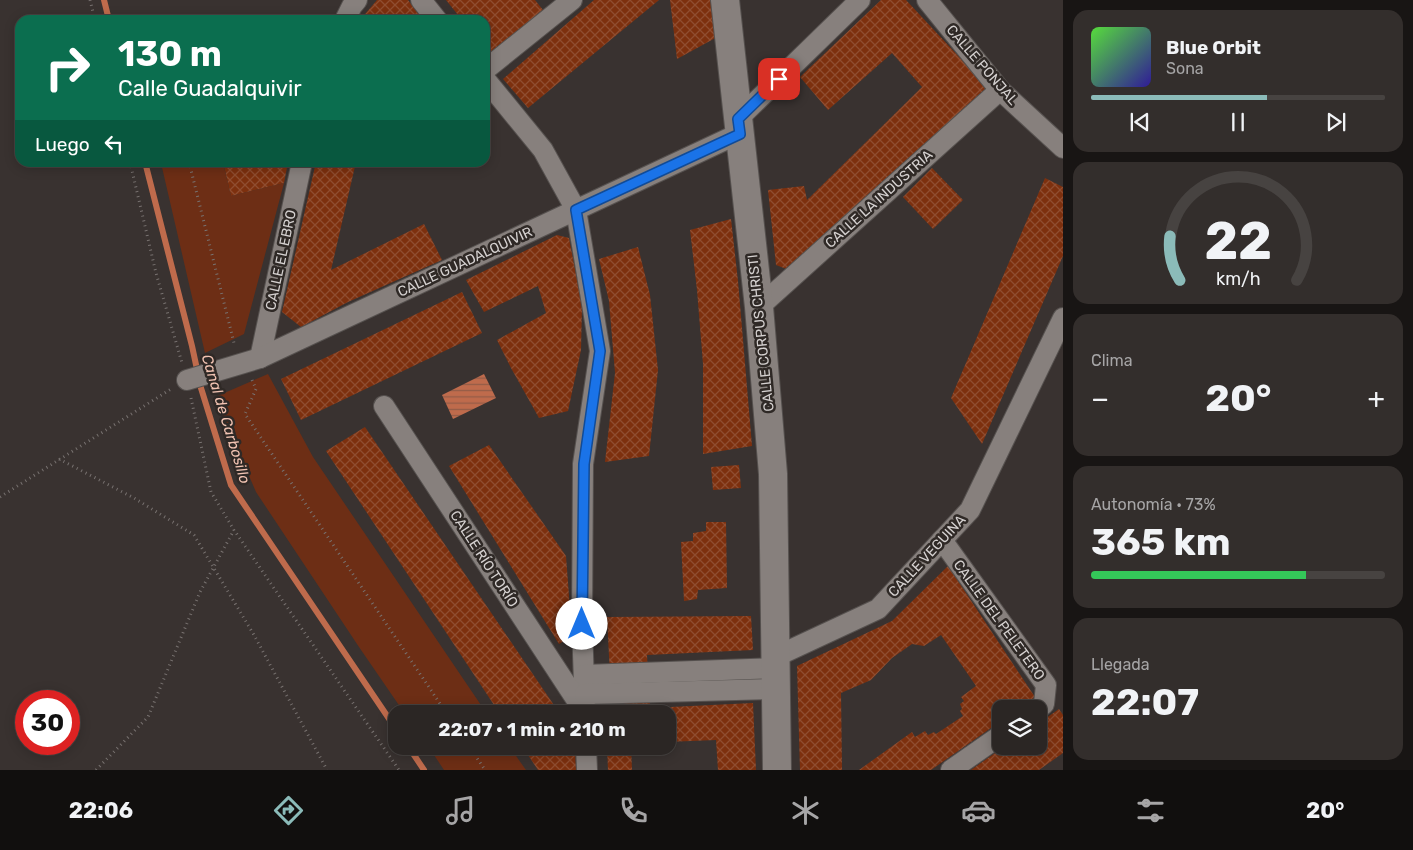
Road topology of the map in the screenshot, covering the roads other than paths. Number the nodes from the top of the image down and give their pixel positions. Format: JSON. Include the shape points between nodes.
{"nodes":[{"id":1,"x":357,"y":0,"type":"edge"},
{"id":2,"x":421,"y":0,"type":"edge"},
{"id":3,"x":572,"y":0,"type":"edge"},
{"id":4,"x":725,"y":0,"type":"edge"},
{"id":5,"x":860,"y":0,"type":"edge"},
{"id":6,"x":927,"y":0,"type":"edge"},
{"id":7,"x":348,"y":15,"type":"edge"},
{"id":8,"x":433,"y":15,"type":"edge"},
{"id":9,"x":490,"y":66,"type":"edge"},
{"id":10,"x":490,"y":85,"type":"edge"},
{"id":11,"x":1000,"y":90,"type":"junction"},
{"id":12,"x":739,"y":126,"type":"junction"},
{"id":13,"x":1063,"y":148,"type":"edge"},
{"id":14,"x":301,"y":167,"type":"edge"},
{"id":15,"x":576,"y":210,"type":"junction"},
{"id":16,"x":758,"y":307,"type":"junction"},
{"id":17,"x":1063,"y":318,"type":"edge"},
{"id":18,"x":260,"y":358,"type":"junction"},
{"id":19,"x":187,"y":380,"type":"road end"},
{"id":20,"x":384,"y":406,"type":"dead end"},
{"id":21,"x":942,"y":540,"type":"junction"},
{"id":22,"x":775,"y":671,"type":"junction"},
{"id":23,"x":585,"y":699,"type":"edge"},
{"id":24,"x":1042,"y":700,"type":"edge"},
{"id":25,"x":992,"y":741,"type":"edge"},
{"id":26,"x":586,"y":755,"type":"edge"},
{"id":27,"x":587,"y":770,"type":"edge"},
{"id":28,"x":777,"y":770,"type":"edge"},
{"id":29,"x":951,"y":770,"type":"edge"}],
"edges":[{"from":1,"to":7,"type":"street"},
{"from":2,"to":8,"type":"street"},
{"from":3,"to":9,"type":"street"},
{"from":4,"to":12,"type":"main road","name":"CALLE CORPUS CHRISTI"},
{"from":5,"to":12,"type":"street","name":"CALLE GUADALQUIVIR"},
{"from":6,"to":11,"type":"street","name":"CALLE PONJAL"},
{"from":10,"to":15,"type":"street","via":[[543,150]]},
{"from":11,"to":13,"type":"street","name":"CALLE PONJAL"},
{"from":11,"to":16,"type":"street","name":"CALLE LA INDUSTRIA"},
{"from":12,"to":15,"type":"street","name":"CALLE GUADALQUIVIR"},
{"from":12,"to":16,"type":"main road","name":"CALLE CORPUS CHRISTI"},
{"from":14,"to":18,"type":"street","name":"CALLE EL EBRO"},
{"from":15,"to":18,"type":"street","name":"CALLE GUADALQUIVIR"},
{"from":15,"to":23,"type":"street","via":[[600,351],[584,464],[582,624]]},
{"from":16,"to":22,"type":"main road","name":"CALLE CORPUS CHRISTI","via":[[773,474]]},
{"from":17,"to":21,"type":"street","name":"CALLE VEGUINA","via":[[970,510]]},
{"from":18,"to":19,"type":"street","name":"CALLE GUADALQUIVIR"},
{"from":20,"to":23,"type":"street","name":"CALLE RÍO TORÍO"},
{"from":21,"to":22,"type":"street","name":"CALLE VEGUINA","via":[[878,609]]},
{"from":21,"to":24,"type":"street","name":"CALLE DEL PELETERO","via":[[1046,685]]},
{"from":22,"to":23,"type":"street"},
{"from":22,"to":28,"type":"main road","name":"CALLE CORPUS CHRISTI"},
{"from":25,"to":29,"type":"street"},
{"from":26,"to":27,"type":"street"}]}
